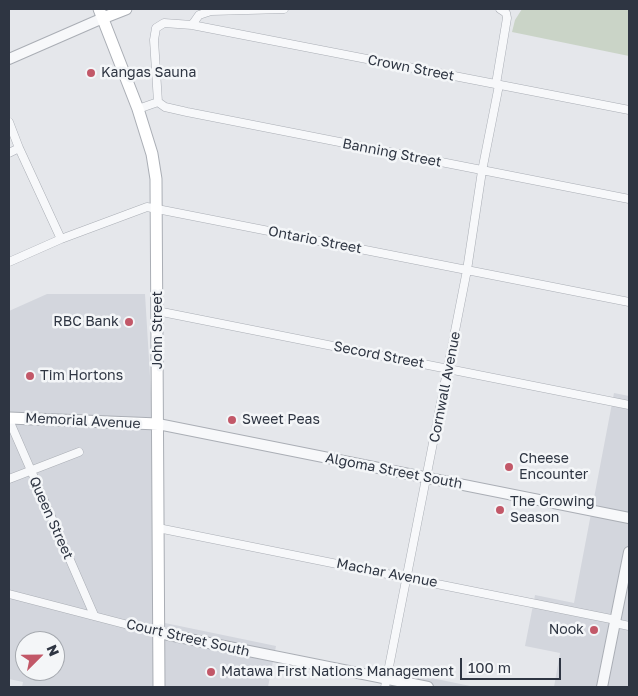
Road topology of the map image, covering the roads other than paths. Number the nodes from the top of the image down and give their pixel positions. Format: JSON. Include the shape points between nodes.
{"nodes":[{"id":1,"x":126,"y":9,"type":"edge"},
{"id":2,"x":284,"y":9,"type":"edge"},
{"id":3,"x":500,"y":9,"type":"edge"},
{"id":4,"x":101,"y":13,"type":"edge"},
{"id":5,"x":192,"y":25,"type":"junction"},
{"id":6,"x":9,"y":59,"type":"edge"},
{"id":7,"x":498,"y":85,"type":"junction"},
{"id":8,"x":158,"y":102,"type":"junction"},
{"id":9,"x":138,"y":109,"type":"junction"},
{"id":10,"x":629,"y":110,"type":"edge"},
{"id":11,"x":9,"y":122,"type":"edge"},
{"id":12,"x":18,"y":148,"type":"junction"},
{"id":13,"x":9,"y":153,"type":"edge"},
{"id":14,"x":482,"y":171,"type":"junction"},
{"id":15,"x":629,"y":199,"type":"edge"},
{"id":16,"x":158,"y":209,"type":"junction"},
{"id":17,"x":61,"y":239,"type":"junction"},
{"id":18,"x":9,"y":262,"type":"edge"},
{"id":19,"x":467,"y":270,"type":"junction"},
{"id":20,"x":629,"y":302,"type":"edge"},
{"id":21,"x":157,"y":311,"type":"junction"},
{"id":22,"x":448,"y":369,"type":"junction"},
{"id":23,"x":629,"y":405,"type":"edge"},
{"id":24,"x":9,"y":419,"type":"edge"},
{"id":25,"x":158,"y":424,"type":"junction"},
{"id":26,"x":78,"y":452,"type":"dead end"},
{"id":27,"x":29,"y":470,"type":"junction"},
{"id":28,"x":427,"y":478,"type":"junction"},
{"id":29,"x":9,"y":479,"type":"edge"},
{"id":30,"x":629,"y":518,"type":"edge"},
{"id":31,"x":158,"y":528,"type":"junction"},
{"id":32,"x":629,"y":552,"type":"edge"},
{"id":33,"x":407,"y":577,"type":"junction"},
{"id":34,"x":9,"y":594,"type":"edge"},
{"id":35,"x":94,"y":616,"type":"junction"},
{"id":36,"x":615,"y":621,"type":"junction"},
{"id":37,"x":629,"y":626,"type":"edge"},
{"id":38,"x":159,"y":633,"type":"junction"},
{"id":39,"x":386,"y":683,"type":"edge"},
{"id":40,"x":159,"y":687,"type":"edge"},
{"id":41,"x":428,"y":687,"type":"edge"},
{"id":42,"x":602,"y":687,"type":"edge"}],
"edges":[{"from":1,"to":4,"type":"main road"},
{"from":2,"to":5,"type":"street","via":[[211,11],[199,15]]},
{"from":3,"to":7,"type":"street","name":"Cornwall Avenue","via":[[508,18]]},
{"from":4,"to":6,"type":"street"},
{"from":4,"to":9,"type":"main road","name":"John Street"},
{"from":5,"to":7,"type":"street","name":"Crown Street"},
{"from":5,"to":8,"type":"street","via":[[164,23],[156,28]]},
{"from":7,"to":10,"type":"street","name":"Crown Street"},
{"from":7,"to":14,"type":"street","name":"Cornwall Avenue"},
{"from":8,"to":9,"type":"street"},
{"from":8,"to":14,"type":"street","name":"Banning Street","via":[[165,107]]},
{"from":9,"to":16,"type":"main road","name":"John Street","via":[[155,167]]},
{"from":11,"to":12,"type":"street"},
{"from":12,"to":13,"type":"street"},
{"from":12,"to":17,"type":"street"},
{"from":14,"to":15,"type":"street","name":"Banning Street"},
{"from":14,"to":19,"type":"street","name":"Cornwall Avenue"},
{"from":16,"to":17,"type":"street","name":"Ontario Street","via":[[147,207]]},
{"from":16,"to":19,"type":"street","name":"Ontario Street"},
{"from":16,"to":21,"type":"main road","name":"John Street"},
{"from":17,"to":18,"type":"street","name":"Ontario Street"},
{"from":19,"to":20,"type":"street","name":"Ontario Street"},
{"from":19,"to":22,"type":"street","name":"Cornwall Avenue"},
{"from":21,"to":22,"type":"street","name":"Secord Street"},
{"from":21,"to":25,"type":"main road","name":"John Street"},
{"from":22,"to":23,"type":"street","name":"Secord Street"},
{"from":22,"to":28,"type":"street","name":"Cornwall Avenue"},
{"from":24,"to":25,"type":"main road","name":"Memorial Avenue"},
{"from":24,"to":27,"type":"street","name":"Queen Street"},
{"from":25,"to":28,"type":"street","name":"Algoma Street South"},
{"from":25,"to":31,"type":"main road","name":"John Street"},
{"from":26,"to":27,"type":"street"},
{"from":27,"to":29,"type":"street"},
{"from":27,"to":35,"type":"street","name":"Queen Street"},
{"from":28,"to":30,"type":"street","name":"Algoma Street South"},
{"from":28,"to":33,"type":"street","name":"Cornwall Avenue"},
{"from":31,"to":33,"type":"street","name":"Machar Avenue"},
{"from":31,"to":38,"type":"main road","name":"John Street"},
{"from":32,"to":36,"type":"street"},
{"from":33,"to":36,"type":"street","name":"Machar Avenue"},
{"from":33,"to":39,"type":"street","name":"Cornwall Avenue"},
{"from":34,"to":35,"type":"street","name":"Court Street South"},
{"from":35,"to":38,"type":"street","name":"Court Street South"},
{"from":36,"to":37,"type":"street","name":"Machar Avenue"},
{"from":36,"to":42,"type":"street"},
{"from":38,"to":39,"type":"street","name":"Court Street South"},
{"from":38,"to":40,"type":"main road","name":"John Street"},
{"from":39,"to":41,"type":"street","name":"Court Street South"}]}
